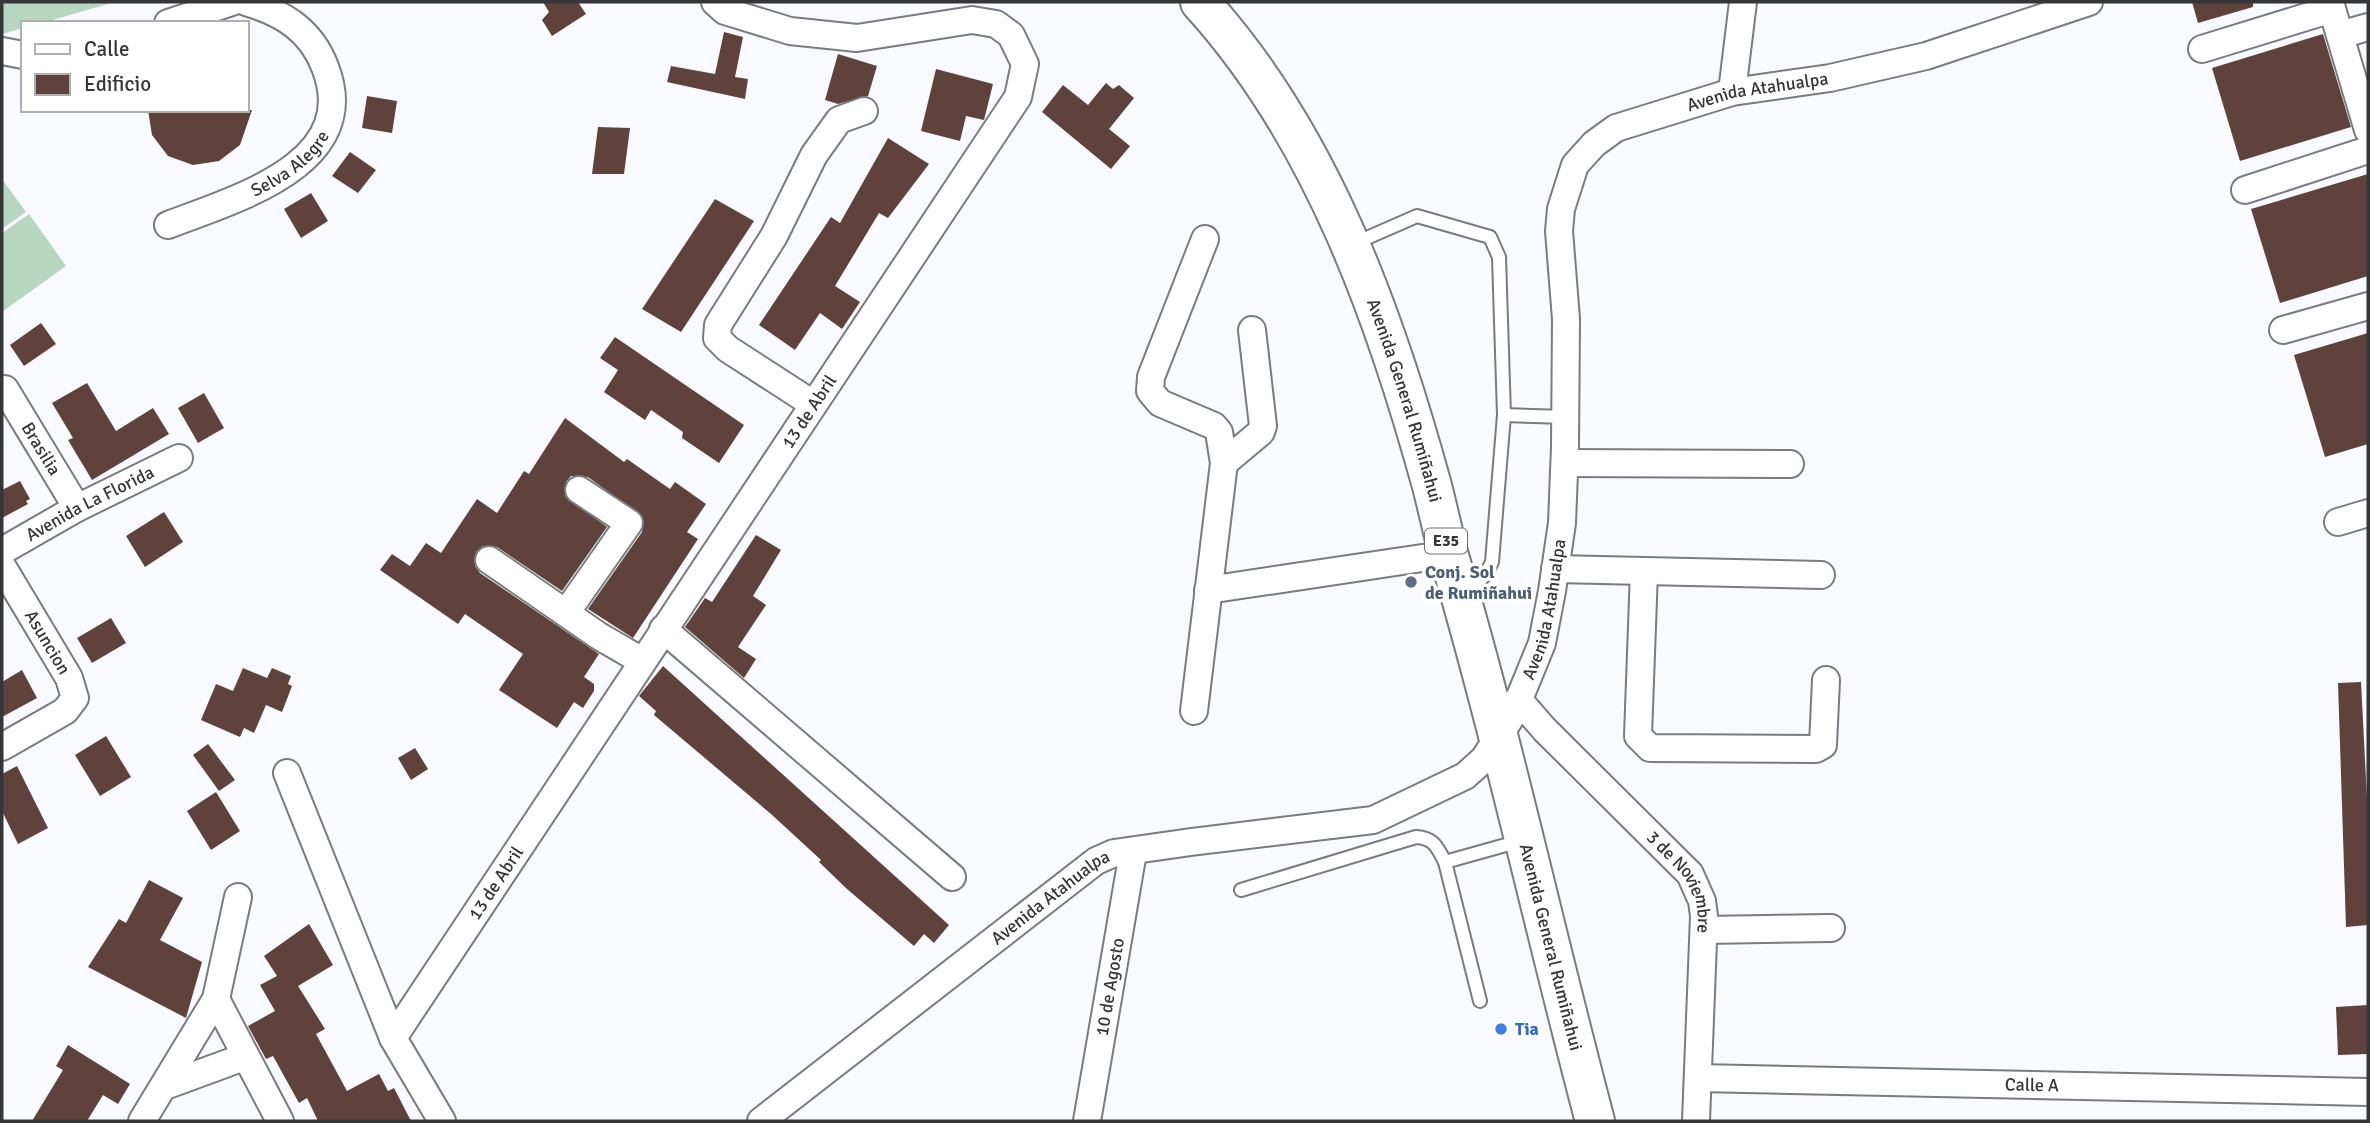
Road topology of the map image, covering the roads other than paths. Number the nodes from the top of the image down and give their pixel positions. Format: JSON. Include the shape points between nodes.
{"nodes":[{"id":1,"x":232,"y":2,"type":"edge"},
{"id":2,"x":246,"y":2,"type":"edge"},
{"id":3,"x":715,"y":2,"type":"edge"},
{"id":4,"x":1200,"y":2,"type":"edge"},
{"id":5,"x":1743,"y":2,"type":"edge"},
{"id":6,"x":2089,"y":2,"type":"edge"},
{"id":7,"x":2331,"y":5,"type":"edge"},
{"id":8,"x":174,"y":21,"type":"edge"},
{"id":9,"x":2368,"y":27,"type":"edge"},
{"id":10,"x":2340,"y":35,"type":"junction"},
{"id":11,"x":2202,"y":49,"type":"dead end"},
{"id":12,"x":2,"y":51,"type":"edge"},
{"id":13,"x":21,"y":55,"type":"edge"},
{"id":14,"x":1732,"y":92,"type":"junction"},
{"id":15,"x":864,"y":111,"type":"dead end"},
{"id":16,"x":2368,"y":130,"type":"edge"},
{"id":17,"x":2368,"y":149,"type":"edge"},
{"id":18,"x":2245,"y":190,"type":"dead end"},
{"id":19,"x":168,"y":225,"type":"dead end"},
{"id":20,"x":1205,"y":239,"type":"dead end"},
{"id":21,"x":1349,"y":246,"type":"junction"},
{"id":22,"x":2368,"y":306,"type":"edge"},
{"id":23,"x":1252,"y":330,"type":"dead end"},
{"id":24,"x":2283,"y":330,"type":"dead end"},
{"id":25,"x":5,"y":389,"type":"dead end"},
{"id":26,"x":813,"y":404,"type":"junction"},
{"id":27,"x":1504,"y":415,"type":"junction"},
{"id":28,"x":1566,"y":416,"type":"junction"},
{"id":29,"x":178,"y":458,"type":"dead end"},
{"id":30,"x":1224,"y":463,"type":"junction"},
{"id":31,"x":1565,"y":463,"type":"junction"},
{"id":32,"x":1790,"y":464,"type":"dead end"},
{"id":33,"x":579,"y":490,"type":"dead end"},
{"id":34,"x":77,"y":508,"type":"junction"},
{"id":35,"x":2368,"y":513,"type":"edge"},
{"id":36,"x":2338,"y":522,"type":"dead end"},
{"id":37,"x":2,"y":551,"type":"edge"},
{"id":38,"x":1449,"y":554,"type":"junction"},
{"id":39,"x":489,"y":560,"type":"dead end"},
{"id":40,"x":2,"y":566,"type":"edge"},
{"id":41,"x":1555,"y":569,"type":"junction"},
{"id":42,"x":1644,"y":571,"type":"junction"},
{"id":43,"x":1821,"y":575,"type":"dead end"},
{"id":44,"x":1208,"y":590,"type":"junction"},
{"id":45,"x":1462,"y":597,"type":"junction"},
{"id":46,"x":566,"y":613,"type":"junction"},
{"id":47,"x":663,"y":629,"type":"junction"},
{"id":48,"x":642,"y":661,"type":"junction"},
{"id":49,"x":1826,"y":680,"type":"dead end"},
{"id":50,"x":1518,"y":699,"type":"junction"},
{"id":51,"x":1194,"y":711,"type":"dead end"},
{"id":52,"x":1497,"y":737,"type":"junction"},
{"id":53,"x":2,"y":747,"type":"edge"},
{"id":54,"x":287,"y":773,"type":"dead end"},
{"id":55,"x":1523,"y":840,"type":"junction"},
{"id":56,"x":1133,"y":852,"type":"junction"},
{"id":57,"x":1445,"y":862,"type":"junction"},
{"id":58,"x":952,"y":877,"type":"dead end"},
{"id":59,"x":1241,"y":890,"type":"dead end"},
{"id":60,"x":238,"y":897,"type":"dead end"},
{"id":61,"x":1831,"y":928,"type":"dead end"},
{"id":62,"x":1704,"y":930,"type":"junction"},
{"id":63,"x":216,"y":999,"type":"junction"},
{"id":64,"x":1480,"y":1001,"type":"dead end"},
{"id":65,"x":393,"y":1038,"type":"junction"},
{"id":66,"x":244,"y":1057,"type":"junction"},
{"id":67,"x":1698,"y":1078,"type":"junction"},
{"id":68,"x":165,"y":1086,"type":"junction"},
{"id":69,"x":2368,"y":1092,"type":"edge"},
{"id":70,"x":791,"y":1110,"type":"edge"},
{"id":71,"x":142,"y":1121,"type":"edge"},
{"id":72,"x":280,"y":1121,"type":"edge"},
{"id":73,"x":442,"y":1121,"type":"edge"},
{"id":74,"x":761,"y":1121,"type":"edge"},
{"id":75,"x":1087,"y":1121,"type":"edge"},
{"id":76,"x":1595,"y":1121,"type":"edge"},
{"id":77,"x":1696,"y":1121,"type":"edge"}],
"edges":[{"from":1,"to":8,"type":"street"},
{"from":2,"to":19,"type":"street","name":"Selva Alegre","via":[[271,9],[292,22],[321,57],[330,80],[331,110],[324,132],[320,143],[291,172]]},
{"from":3,"to":26,"type":"street","name":"13 de Abril","via":[[725,11],[790,32],[857,38],[972,20],[996,24],[1012,35],[1025,64],[1018,97]]},
{"from":4,"to":21,"type":"highway","name":"Avenida General Rumiñahui","number":"E35","via":[[1264,84],[1311,163]]},
{"from":5,"to":14,"type":"street"},
{"from":6,"to":14,"type":"street","name":"Avenida Atahualpa","via":[[1926,56],[1830,78]]},
{"from":7,"to":10,"type":"street"},
{"from":7,"to":11,"type":"street"},
{"from":9,"to":10,"type":"street"},
{"from":10,"to":16,"type":"street"},
{"from":12,"to":13,"type":"street"},
{"from":14,"to":28,"type":"street","name":"Avenida Atahualpa","via":[[1616,128],[1575,165],[1559,231],[1566,319]]},
{"from":15,"to":26,"type":"street","via":[[839,120],[814,155],[774,236],[718,325],[717,338],[727,349]]},
{"from":17,"to":18,"type":"street"},
{"from":20,"to":30,"type":"street","via":[[1151,377],[1150,391],[1160,403],[1214,426]]},
{"from":21,"to":27,"type":"lane","via":[[1417,216],[1490,237],[1499,257]]},
{"from":21,"to":38,"type":"highway","name":"Avenida General Rumiñahui","number":"E35","via":[[1395,365]]},
{"from":22,"to":24,"type":"street"},
{"from":23,"to":30,"type":"street","via":[[1264,426]]},
{"from":25,"to":34,"type":"street","name":"Brasilia"},
{"from":26,"to":47,"type":"street","name":"13 de Abril"},
{"from":27,"to":28,"type":"lane"},
{"from":27,"to":45,"type":"lane","via":[[1492,562]]},
{"from":28,"to":31,"type":"street","name":"Avenida Atahualpa"},
{"from":29,"to":34,"type":"street","name":"Avenida La Florida"},
{"from":30,"to":44,"type":"street"},
{"from":31,"to":32,"type":"street"},
{"from":31,"to":41,"type":"street","name":"Avenida Atahualpa"},
{"from":33,"to":46,"type":"street","via":[[629,523]]},
{"from":34,"to":37,"type":"street","name":"Avenida La Florida"},
{"from":35,"to":36,"type":"street"},
{"from":38,"to":44,"type":"street"},
{"from":38,"to":45,"type":"highway","name":"Avenida General Rumiñahui","number":"E35"},
{"from":39,"to":46,"type":"street"},
{"from":40,"to":53,"type":"street","name":"Asuncion","via":[[75,698],[56,716]]},
{"from":41,"to":42,"type":"street"},
{"from":41,"to":50,"type":"street","name":"Avenida Atahualpa","via":[[1542,643]]},
{"from":42,"to":43,"type":"street"},
{"from":42,"to":49,"type":"street","via":[[1638,736],[1643,744],[1650,748],[1816,750],[1826,735]]},
{"from":44,"to":51,"type":"street"},
{"from":45,"to":52,"type":"highway","name":"Avenida General Rumiñahui","number":"E35"},
{"from":46,"to":48,"type":"street"},
{"from":47,"to":48,"type":"street","name":"13 de Abril"},
{"from":47,"to":58,"type":"street"},
{"from":48,"to":65,"type":"street","name":"13 de Abril"},
{"from":50,"to":52,"type":"street","name":"Avenida Atahualpa"},
{"from":50,"to":62,"type":"street","name":"3 de Noviembre","via":[[1690,874],[1702,901]]},
{"from":52,"to":55,"type":"highway","name":"Avenida General Rumiñahui","number":"E35"},
{"from":52,"to":56,"type":"street","name":"Avenida Atahualpa","via":[[1484,759],[1465,776],[1373,820]]},
{"from":54,"to":65,"type":"street"},
{"from":55,"to":57,"type":"lane"},
{"from":55,"to":76,"type":"highway","name":"Avenida General Rumiñahui","number":"E35"},
{"from":56,"to":70,"type":"street","name":"Avenida Atahualpa","via":[[1114,853],[1096,861]]},
{"from":56,"to":75,"type":"street","name":"10 de Agosto"},
{"from":57,"to":59,"type":"lane","via":[[1435,842],[1416,837]]},
{"from":57,"to":64,"type":"lane"},
{"from":60,"to":63,"type":"street"},
{"from":61,"to":62,"type":"street"},
{"from":62,"to":67,"type":"street","name":"3 de Noviembre"},
{"from":63,"to":66,"type":"street"},
{"from":63,"to":68,"type":"street"},
{"from":65,"to":73,"type":"street"},
{"from":66,"to":68,"type":"street"},
{"from":66,"to":72,"type":"street"},
{"from":67,"to":69,"type":"street","name":"Calle A"},
{"from":67,"to":77,"type":"street","name":"3 de Noviembre"},
{"from":68,"to":71,"type":"street"},
{"from":70,"to":74,"type":"street","name":"Avenida Atahualpa"}]}
